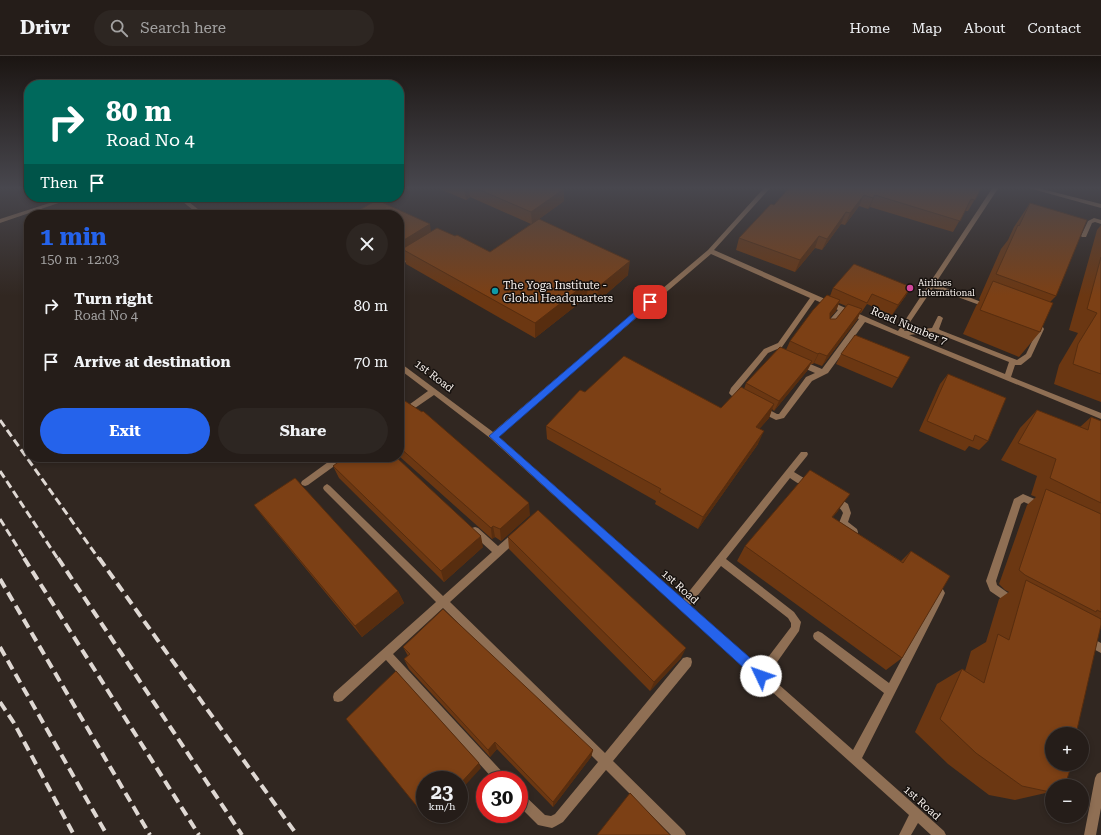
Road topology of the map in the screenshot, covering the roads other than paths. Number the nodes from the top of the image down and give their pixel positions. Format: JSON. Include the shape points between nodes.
{"nodes":[{"id":1,"x":735,"y":223,"type":"edge"},
{"id":2,"x":972,"y":223,"type":"edge"},
{"id":3,"x":1090,"y":223,"type":"edge"},
{"id":4,"x":1084,"y":236,"type":"edge"},
{"id":5,"x":710,"y":251,"type":"junction"},
{"id":6,"x":418,"y":252,"type":"edge"},
{"id":7,"x":404,"y":261,"type":"edge"},
{"id":8,"x":932,"y":285,"type":"junction"},
{"id":9,"x":814,"y":297,"type":"junction"},
{"id":10,"x":991,"y":307,"type":"edge"},
{"id":11,"x":842,"y":309,"type":"junction"},
{"id":12,"x":863,"y":318,"type":"junction"},
{"id":13,"x":940,"y":318,"type":"dead end"},
{"id":14,"x":1027,"y":321,"type":"edge"},
{"id":15,"x":828,"y":326,"type":"edge"},
{"id":16,"x":936,"y":330,"type":"junction"},
{"id":17,"x":899,"y":334,"type":"junction"},
{"id":18,"x":770,"y":349,"type":"junction"},
{"id":19,"x":1013,"y":361,"type":"junction"},
{"id":20,"x":404,"y":369,"type":"edge"},
{"id":21,"x":822,"y":373,"type":"junction"},
{"id":22,"x":1007,"y":378,"type":"junction"},
{"id":23,"x":434,"y":391,"type":"junction"},
{"id":24,"x":404,"y":412,"type":"edge"},
{"id":25,"x":1101,"y":416,"type":"edge"},
{"id":26,"x":493,"y":436,"type":"junction"},
{"id":27,"x":804,"y":454,"type":"dead end"},
{"id":28,"x":334,"y":462,"type":"edge"},
{"id":29,"x":789,"y":473,"type":"junction"},
{"id":30,"x":305,"y":483,"type":"dead end"},
{"id":31,"x":327,"y":488,"type":"dead end"},
{"id":32,"x":1047,"y":509,"type":"edge"},
{"id":33,"x":468,"y":526,"type":"edge"},
{"id":34,"x":526,"y":527,"type":"edge"},
{"id":35,"x":860,"y":536,"type":"edge"},
{"id":36,"x":498,"y":552,"type":"junction"},
{"id":37,"x":720,"y":560,"type":"junction"},
{"id":38,"x":930,"y":582,"type":"edge"},
{"id":39,"x":443,"y":602,"type":"junction"},
{"id":40,"x":1020,"y":605,"type":"edge"},
{"id":41,"x":683,"y":606,"type":"junction"},
{"id":42,"x":1096,"y":631,"type":"edge"},
{"id":43,"x":818,"y":636,"type":"dead end"},
{"id":44,"x":1080,"y":637,"type":"edge"},
{"id":45,"x":1097,"y":646,"type":"edge"},
{"id":46,"x":386,"y":653,"type":"junction"},
{"id":47,"x":687,"y":662,"type":"dead end"},
{"id":48,"x":761,"y":676,"type":"junction"},
{"id":49,"x":890,"y":691,"type":"junction"},
{"id":50,"x":338,"y":697,"type":"dead end"},
{"id":51,"x":855,"y":759,"type":"junction"},
{"id":52,"x":605,"y":762,"type":"junction"},
{"id":53,"x":494,"y":771,"type":"edge"},
{"id":54,"x":1101,"y":778,"type":"edge"},
{"id":55,"x":528,"y":807,"type":"edge"},
{"id":56,"x":916,"y":814,"type":"junction"},
{"id":57,"x":680,"y":835,"type":"edge"},
{"id":58,"x":905,"y":835,"type":"edge"},
{"id":59,"x":940,"y":835,"type":"edge"},
{"id":60,"x":1090,"y":835,"type":"edge"}],
"edges":[{"from":1,"to":5,"type":"street"},
{"from":2,"to":8,"type":"street"},
{"from":3,"to":4,"type":"street"},
{"from":5,"to":9,"type":"street","name":"Road Number 7"},
{"from":5,"to":26,"type":"street"},
{"from":6,"to":7,"type":"street"},
{"from":8,"to":10,"type":"street"},
{"from":8,"to":17,"type":"street"},
{"from":9,"to":11,"type":"street","name":"Road Number 7"},
{"from":9,"to":18,"type":"street","via":[[780,345]]},
{"from":11,"to":12,"type":"street","name":"Road Number 7"},
{"from":11,"to":15,"type":"street"},
{"from":12,"to":17,"type":"street","name":"Road Number 7"},
{"from":12,"to":21,"type":"street"},
{"from":13,"to":16,"type":"street"},
{"from":14,"to":19,"type":"street","via":[[1040,326],[1041,330],[1027,356],[1018,363]]},
{"from":16,"to":17,"type":"street"},
{"from":16,"to":19,"type":"street"},
{"from":17,"to":22,"type":"street","name":"Road Number 7"},
{"from":18,"to":21,"type":"street"},
{"from":18,"to":21,"type":"street","via":[[733,393],[772,415],[781,416],[809,379]]},
{"from":19,"to":22,"type":"street"},
{"from":20,"to":23,"type":"street","name":"1st Road"},
{"from":22,"to":25,"type":"street","name":"Road Number 7"},
{"from":23,"to":24,"type":"street"},
{"from":23,"to":26,"type":"street","name":"1st Road"},
{"from":26,"to":41,"type":"street","name":"1st Road"},
{"from":27,"to":29,"type":"street"},
{"from":28,"to":30,"type":"street"},
{"from":29,"to":35,"type":"street","via":[[845,507],[847,513],[843,523]]},
{"from":29,"to":37,"type":"street"},
{"from":31,"to":39,"type":"street"},
{"from":32,"to":40,"type":"street","via":[[1022,498],[1017,502],[991,581],[993,588]]},
{"from":33,"to":36,"type":"street"},
{"from":34,"to":36,"type":"street"},
{"from":36,"to":39,"type":"street"},
{"from":37,"to":41,"type":"street"},
{"from":37,"to":48,"type":"street","via":[[791,615],[796,622],[796,628]]},
{"from":38,"to":49,"type":"street","via":[[937,586],[940,593],[938,599]]},
{"from":39,"to":46,"type":"street"},
{"from":39,"to":52,"type":"street"},
{"from":41,"to":48,"type":"street","name":"1st Road"},
{"from":42,"to":45,"type":"street"},
{"from":43,"to":49,"type":"street"},
{"from":44,"to":45,"type":"street"},
{"from":46,"to":50,"type":"street"},
{"from":46,"to":53,"type":"street"},
{"from":47,"to":52,"type":"street"},
{"from":48,"to":51,"type":"street","name":"1st Road"},
{"from":49,"to":51,"type":"street"},
{"from":51,"to":56,"type":"street","name":"1st Road"},
{"from":52,"to":55,"type":"street","via":[[559,818],[552,822],[542,821]]},
{"from":52,"to":57,"type":"street"},
{"from":54,"to":60,"type":"street"},
{"from":56,"to":58,"type":"street"},
{"from":56,"to":59,"type":"street","name":"1st Road"}]}
